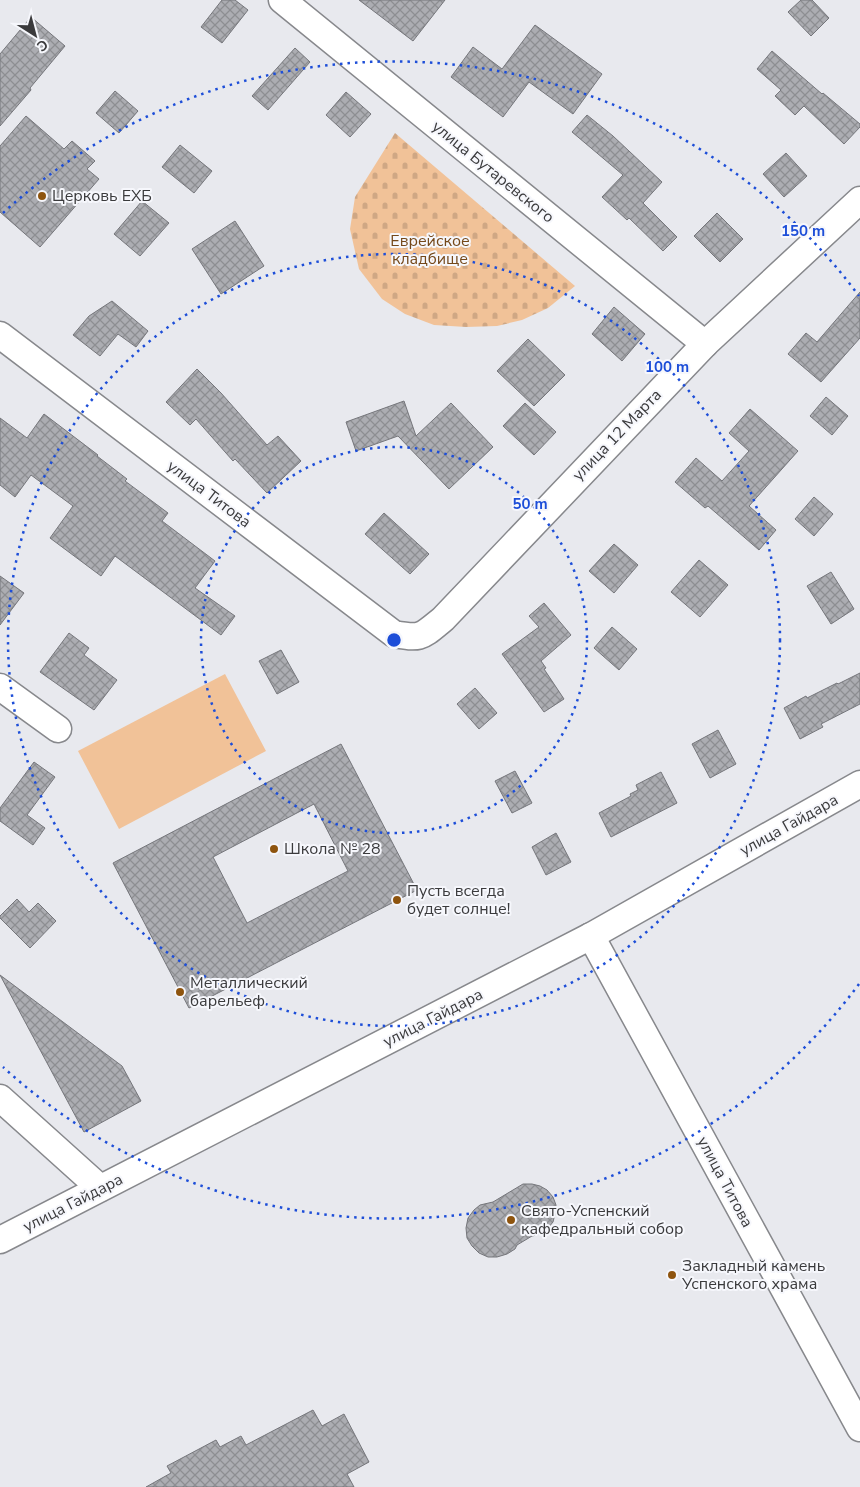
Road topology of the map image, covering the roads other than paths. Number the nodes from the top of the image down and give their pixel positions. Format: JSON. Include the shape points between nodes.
{"nodes":[{"id":1,"x":282,"y":0,"type":"edge"},
{"id":2,"x":860,"y":200,"type":"edge"},
{"id":3,"x":0,"y":335,"type":"edge"},
{"id":4,"x":705,"y":344,"type":"junction"},
{"id":5,"x":424,"y":635,"type":"joint"},
{"id":6,"x":0,"y":688,"type":"edge"},
{"id":7,"x":58,"y":729,"type":"dead end"},
{"id":8,"x":860,"y":784,"type":"edge"},
{"id":9,"x":591,"y":936,"type":"junction"},
{"id":10,"x":0,"y":1098,"type":"edge"},
{"id":11,"x":100,"y":1188,"type":"junction"},
{"id":12,"x":0,"y":1240,"type":"edge"},
{"id":13,"x":860,"y":1428,"type":"edge"}],
"edges":[{"from":1,"to":4,"type":"street","name":"улица Бутаревского"},
{"from":2,"to":4,"type":"street","name":"улица 12 Марта"},
{"from":3,"to":5,"type":"street","name":"улица Титова","via":[[394,634]]},
{"from":4,"to":5,"type":"street","name":"улица 12 Марта","via":[[443,619]]},
{"from":6,"to":7,"type":"street"},
{"from":8,"to":9,"type":"street","name":"улица Гайдара"},
{"from":9,"to":11,"type":"street","name":"улица Гайдара"},
{"from":9,"to":13,"type":"street","name":"улица Титова"},
{"from":10,"to":11,"type":"street"},
{"from":11,"to":12,"type":"street","name":"улица Гайдара"}]}
